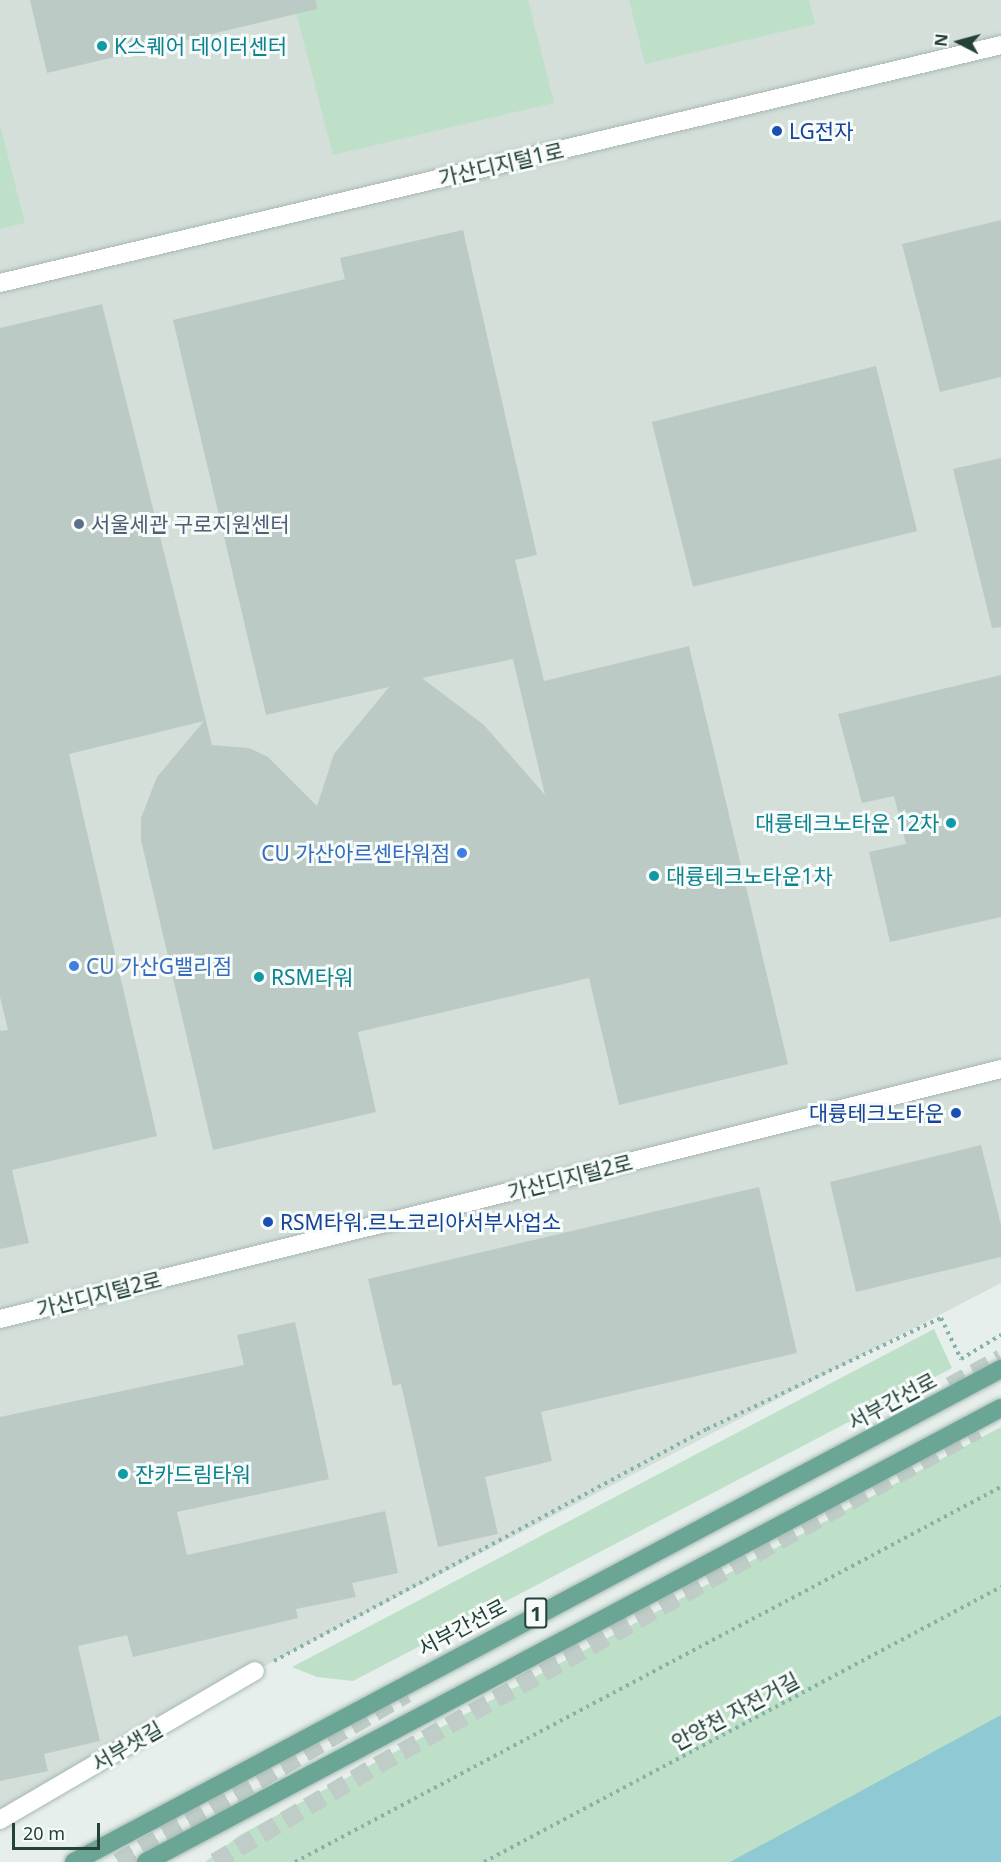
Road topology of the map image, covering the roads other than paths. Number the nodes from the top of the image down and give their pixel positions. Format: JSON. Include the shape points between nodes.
{"nodes":[{"id":1,"x":1001,"y":45,"type":"edge"},
{"id":2,"x":0,"y":283,"type":"edge"},
{"id":3,"x":1001,"y":1069,"type":"edge"},
{"id":4,"x":0,"y":1319,"type":"edge"},
{"id":5,"x":1001,"y":1370,"type":"edge"},
{"id":6,"x":1001,"y":1408,"type":"edge"},
{"id":7,"x":255,"y":1671,"type":"road end"},
{"id":8,"x":0,"y":1820,"type":"edge"},
{"id":9,"x":74,"y":1862,"type":"edge"},
{"id":10,"x":146,"y":1862,"type":"edge"}],
"edges":[{"from":1,"to":2,"type":"street","name":"가산디지털1로"},
{"from":3,"to":4,"type":"street","name":"가산디지털2로"},
{"from":5,"to":9,"type":"main road","name":"서부간선로","number":"1"},
{"from":6,"to":10,"type":"main road","number":"1"},
{"from":7,"to":8,"type":"street","name":"서부샛길"}]}
